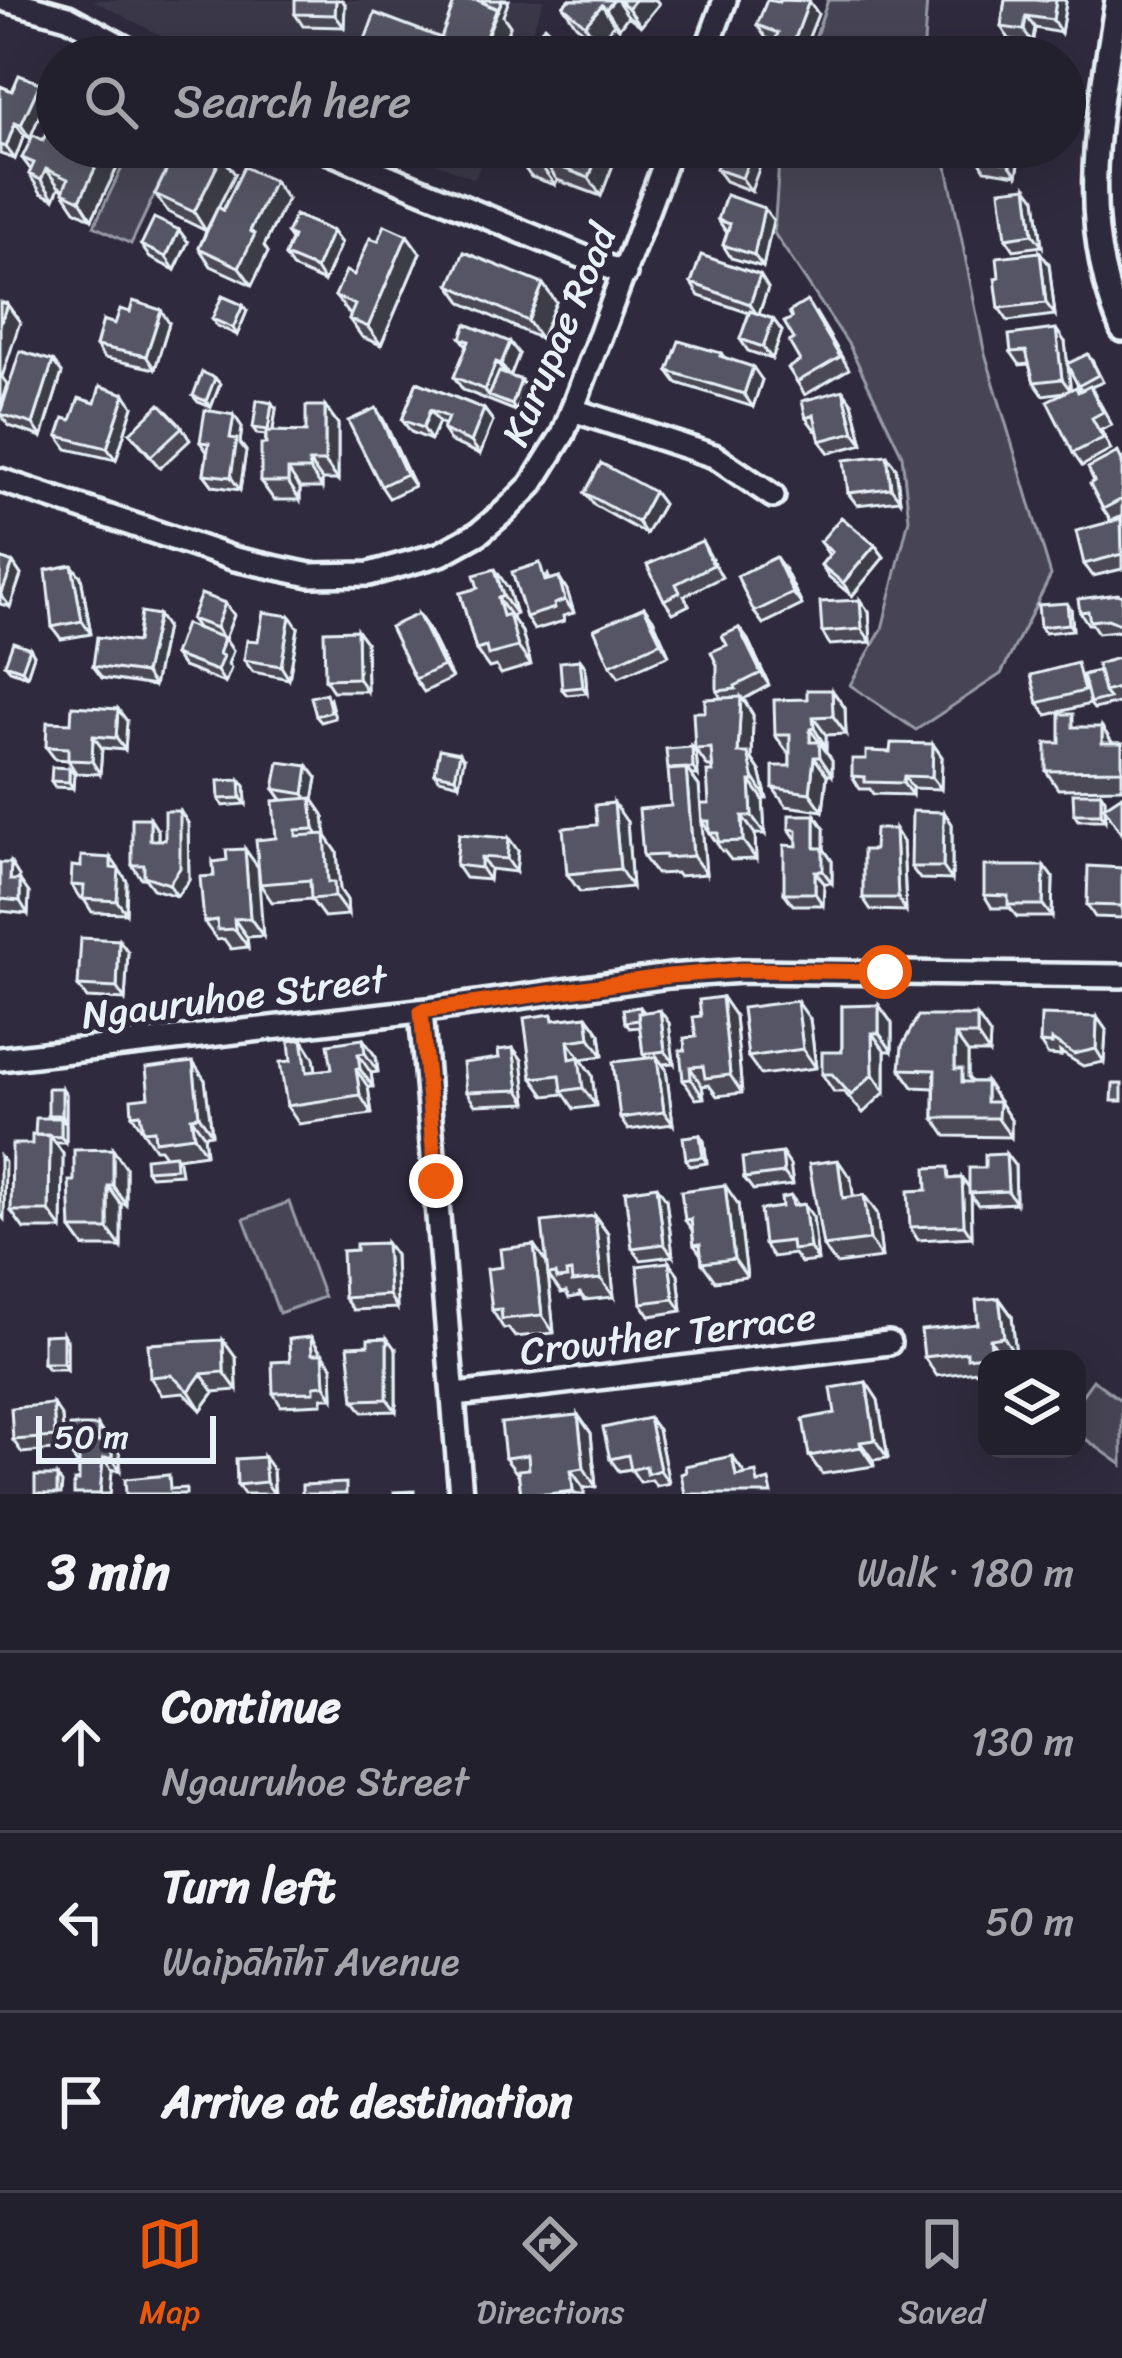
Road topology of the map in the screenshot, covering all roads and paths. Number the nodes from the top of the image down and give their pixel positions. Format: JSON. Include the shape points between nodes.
{"nodes":[{"id":1,"x":5,"y":0,"type":"edge"},
{"id":2,"x":725,"y":0,"type":"edge"},
{"id":3,"x":1117,"y":0,"type":"edge"},
{"id":4,"x":103,"y":36,"type":"edge"},
{"id":5,"x":712,"y":36,"type":"edge"},
{"id":6,"x":1111,"y":105,"type":"edge"},
{"id":7,"x":368,"y":168,"type":"edge"},
{"id":8,"x":663,"y":168,"type":"edge"},
{"id":9,"x":625,"y":274,"type":"junction"},
{"id":10,"x":1122,"y":330,"type":"edge"},
{"id":11,"x":573,"y":410,"type":"junction"},
{"id":12,"x":0,"y":480,"type":"edge"},
{"id":13,"x":773,"y":496,"type":"dead end"},
{"id":14,"x":1122,"y":976,"type":"edge"},
{"id":15,"x":421,"y":1011,"type":"junction"},
{"id":16,"x":0,"y":1059,"type":"edge"},
{"id":17,"x":890,"y":1342,"type":"dead end"},
{"id":18,"x":456,"y":1395,"type":"junction"},
{"id":19,"x":461,"y":1494,"type":"edge"}],
"edges":[{"from":1,"to":4,"type":"street"},
{"from":2,"to":5,"type":"street"},
{"from":3,"to":6,"type":"street"},
{"from":6,"to":10,"type":"street","via":[[1091,177],[1100,266]]},
{"from":7,"to":9,"type":"street"},
{"from":8,"to":9,"type":"street","name":"Kurupae Road"},
{"from":9,"to":11,"type":"street","name":"Kurupae Road"},
{"from":11,"to":12,"type":"street","name":"Kurupae Road","via":[[548,461],[506,512],[441,554],[369,574],[310,575],[256,564]]},
{"from":11,"to":13,"type":"street","via":[[714,456]]},
{"from":14,"to":15,"type":"street","name":"Ngauruhoe Street","via":[[742,970]]},
{"from":15,"to":16,"type":"street","name":"Ngauruhoe Street"},
{"from":15,"to":18,"type":"street"},
{"from":17,"to":18,"type":"street","name":"Crowther Terrace"},
{"from":18,"to":19,"type":"street"}]}
